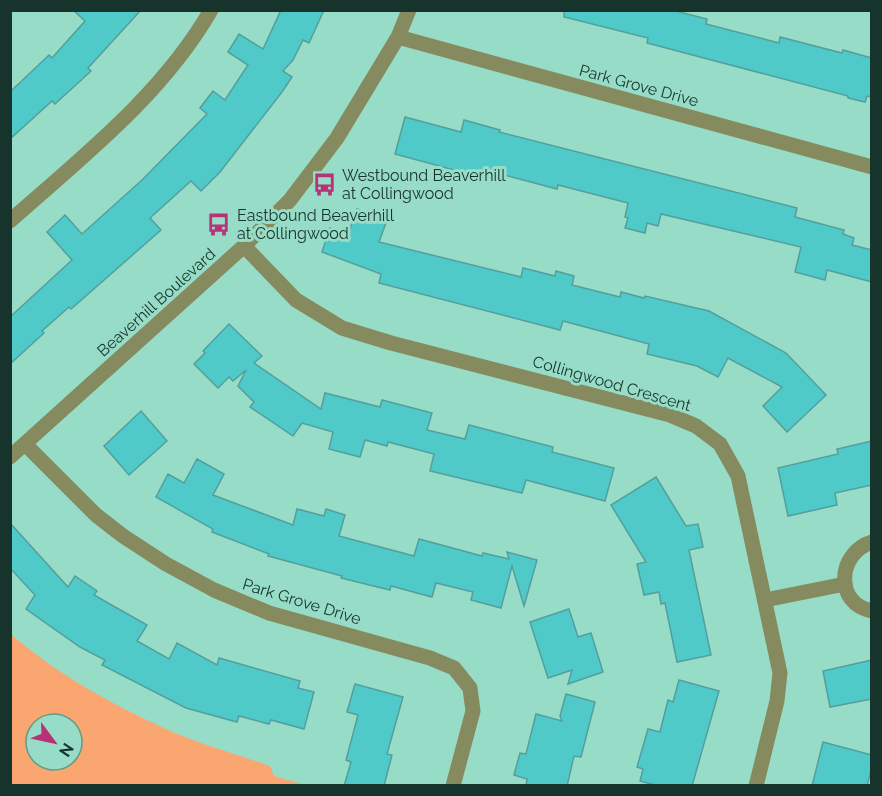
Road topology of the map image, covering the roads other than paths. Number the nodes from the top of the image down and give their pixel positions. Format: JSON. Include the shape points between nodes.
{"nodes":[{"id":1,"x":211,"y":10,"type":"edge"},
{"id":2,"x":409,"y":10,"type":"edge"},
{"id":3,"x":398,"y":37,"type":"junction"},
{"id":4,"x":872,"y":167,"type":"edge"},
{"id":5,"x":10,"y":221,"type":"edge"},
{"id":6,"x":244,"y":246,"type":"junction"},
{"id":7,"x":25,"y":444,"type":"junction"},
{"id":8,"x":10,"y":457,"type":"edge"},
{"id":9,"x":872,"y":542,"type":"edge"},
{"id":10,"x":845,"y":585,"type":"junction"},
{"id":11,"x":765,"y":600,"type":"junction"},
{"id":12,"x":872,"y":611,"type":"edge"},
{"id":13,"x":453,"y":786,"type":"edge"},
{"id":14,"x":756,"y":786,"type":"edge"}],
"edges":[{"from":1,"to":5,"type":"street","via":[[170,72],[140,104]]},
{"from":2,"to":3,"type":"street","name":"Beaverhill Boulevard"},
{"from":3,"to":4,"type":"street","name":"Park Grove Drive"},
{"from":3,"to":6,"type":"street","name":"Beaverhill Boulevard","via":[[337,138],[290,200]]},
{"from":6,"to":7,"type":"street","name":"Beaverhill Boulevard"},
{"from":6,"to":11,"type":"street","name":"Collingwood Crescent","via":[[296,300],[342,328],[670,415],[696,426],[720,444],[738,476]]},
{"from":7,"to":8,"type":"street","name":"Beaverhill Boulevard"},
{"from":7,"to":13,"type":"street","name":"Park Grove Drive","via":[[96,515],[123,536],[214,590],[269,613],[430,657],[454,668],[470,688],[473,711]]},
{"from":9,"to":10,"type":"street","via":[[854,552],[848,561]]},
{"from":10,"to":11,"type":"street"},
{"from":10,"to":12,"type":"street","via":[[857,604]]},
{"from":11,"to":14,"type":"street","name":"Collingwood Crescent","via":[[780,673]]}]}
